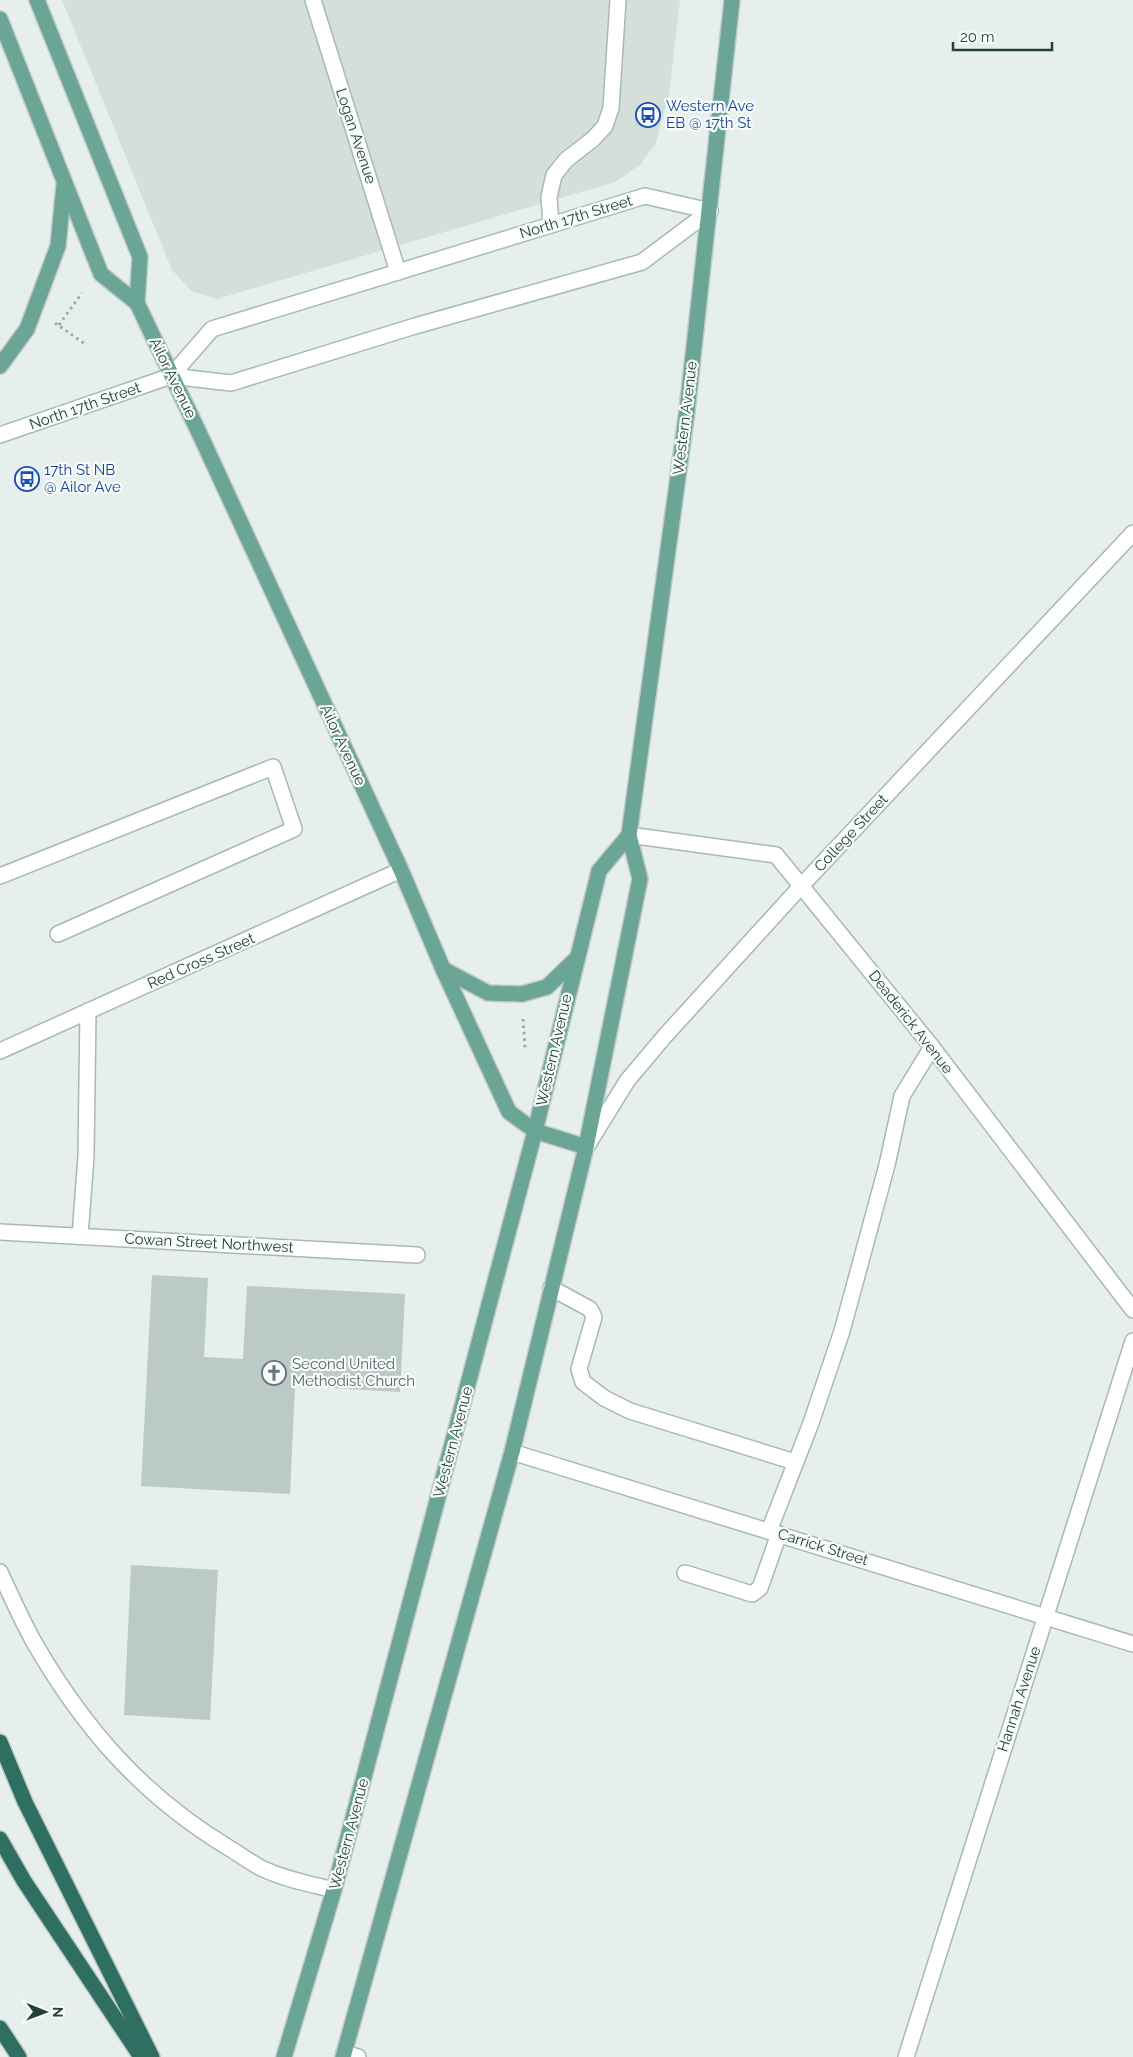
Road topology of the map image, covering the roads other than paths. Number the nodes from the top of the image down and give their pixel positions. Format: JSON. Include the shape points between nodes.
{"nodes":[{"id":1,"x":37,"y":0,"type":"edge"},
{"id":2,"x":313,"y":0,"type":"edge"},
{"id":3,"x":618,"y":0,"type":"edge"},
{"id":4,"x":732,"y":0,"type":"edge"},
{"id":5,"x":0,"y":19,"type":"edge"},
{"id":6,"x":64,"y":181,"type":"junction"},
{"id":7,"x":710,"y":211,"type":"junction"},
{"id":8,"x":551,"y":225,"type":"junction"},
{"id":9,"x":398,"y":272,"type":"junction"},
{"id":10,"x":137,"y":303,"type":"junction"},
{"id":11,"x":0,"y":366,"type":"edge"},
{"id":12,"x":171,"y":376,"type":"junction"},
{"id":13,"x":0,"y":435,"type":"edge"},
{"id":14,"x":1133,"y":533,"type":"edge"},
{"id":15,"x":629,"y":835,"type":"junction"},
{"id":16,"x":401,"y":870,"type":"junction"},
{"id":17,"x":0,"y":876,"type":"edge"},
{"id":18,"x":802,"y":885,"type":"junction"},
{"id":19,"x":58,"y":934,"type":"dead end"},
{"id":20,"x":576,"y":959,"type":"junction"},
{"id":21,"x":443,"y":969,"type":"junction"},
{"id":22,"x":88,"y":1011,"type":"junction"},
{"id":23,"x":932,"y":1047,"type":"junction"},
{"id":24,"x":0,"y":1051,"type":"edge"},
{"id":25,"x":535,"y":1131,"type":"junction"},
{"id":26,"x":586,"y":1147,"type":"junction"},
{"id":27,"x":0,"y":1232,"type":"edge"},
{"id":28,"x":80,"y":1236,"type":"junction"},
{"id":29,"x":417,"y":1255,"type":"dead end"},
{"id":30,"x":551,"y":1288,"type":"junction"},
{"id":31,"x":1133,"y":1310,"type":"edge"},
{"id":32,"x":1133,"y":1341,"type":"edge"},
{"id":33,"x":512,"y":1452,"type":"junction"},
{"id":34,"x":795,"y":1462,"type":"junction"},
{"id":35,"x":774,"y":1532,"type":"junction"},
{"id":36,"x":0,"y":1572,"type":"edge"},
{"id":37,"x":685,"y":1574,"type":"dead end"},
{"id":38,"x":1046,"y":1616,"type":"junction"},
{"id":39,"x":1133,"y":1644,"type":"edge"},
{"id":40,"x":0,"y":1742,"type":"edge"},
{"id":41,"x":0,"y":1839,"type":"edge"},
{"id":42,"x":334,"y":1890,"type":"junction"},
{"id":43,"x":0,"y":2028,"type":"edge"},
{"id":44,"x":348,"y":2056,"type":"edge"},
{"id":45,"x":19,"y":2057,"type":"edge"},
{"id":46,"x":141,"y":2057,"type":"edge"},
{"id":47,"x":152,"y":2057,"type":"edge"},
{"id":48,"x":285,"y":2057,"type":"edge"},
{"id":49,"x":906,"y":2057,"type":"edge"}],
"edges":[{"from":1,"to":10,"type":"main road","name":"Ailor Avenue","via":[[140,257]]},
{"from":2,"to":9,"type":"street","name":"Logan Avenue"},
{"from":3,"to":8,"type":"street","via":[[611,108],[605,126],[566,160],[554,175],[549,196]]},
{"from":4,"to":7,"type":"main road","name":"Western Avenue"},
{"from":5,"to":6,"type":"main road","name":"Ailor Avenue"},
{"from":6,"to":10,"type":"main road","name":"Ailor Avenue","via":[[101,274]]},
{"from":6,"to":11,"type":"main road","via":[[58,246],[27,329]]},
{"from":7,"to":8,"type":"street","name":"North 17th Street","via":[[645,196]]},
{"from":7,"to":12,"type":"street","name":"North 17th Street","via":[[642,262],[415,326],[231,383]]},
{"from":7,"to":15,"type":"main road","name":"Western Avenue","via":[[687,411]]},
{"from":8,"to":9,"type":"street","name":"North 17th Street"},
{"from":9,"to":12,"type":"street","name":"North 17th Street","via":[[212,329]]},
{"from":10,"to":12,"type":"main road","name":"Ailor Avenue"},
{"from":12,"to":13,"type":"street","name":"North 17th Street"},
{"from":12,"to":16,"type":"main road","name":"Ailor Avenue"},
{"from":14,"to":18,"type":"street","name":"College Street"},
{"from":15,"to":18,"type":"street","name":"Deaderick Avenue","via":[[776,855]]},
{"from":15,"to":20,"type":"main road","name":"Western Avenue","via":[[599,871]]},
{"from":15,"to":26,"type":"main road","name":"Western Avenue","via":[[640,879]]},
{"from":16,"to":21,"type":"main road","name":"Ailor Avenue"},
{"from":16,"to":22,"type":"street","name":"Red Cross Street"},
{"from":17,"to":19,"type":"street","via":[[273,767],[294,829]]},
{"from":18,"to":23,"type":"street","name":"Deaderick Avenue"},
{"from":18,"to":26,"type":"street","name":"College Street","via":[[633,1073]]},
{"from":20,"to":21,"type":"main road","via":[[547,987],[522,994],[488,993]]},
{"from":20,"to":25,"type":"main road","name":"Western Avenue"},
{"from":21,"to":25,"type":"main road","name":"Ailor Avenue","via":[[509,1112]]},
{"from":22,"to":24,"type":"street","name":"Red Cross Street"},
{"from":22,"to":28,"type":"street","via":[[86,1156]]},
{"from":23,"to":31,"type":"street","name":"Deaderick Avenue"},
{"from":23,"to":34,"type":"street","via":[[902,1096],[888,1165],[842,1331]]},
{"from":25,"to":26,"type":"main road","name":"Ailor Avenue"},
{"from":25,"to":42,"type":"main road","name":"Western Avenue"},
{"from":26,"to":30,"type":"main road","name":"Western Avenue"},
{"from":27,"to":28,"type":"street","name":"Cowan Street Northwest"},
{"from":28,"to":29,"type":"street","name":"Cowan Street Northwest"},
{"from":30,"to":33,"type":"main road","name":"Western Avenue"},
{"from":30,"to":34,"type":"street","via":[[590,1309],[594,1317],[579,1369],[583,1382],[604,1398],[630,1411]]},
{"from":32,"to":38,"type":"street","name":"Hannah Avenue"},
{"from":33,"to":35,"type":"street","name":"Carrick Street"},
{"from":33,"to":44,"type":"main road","name":"Western Avenue"},
{"from":34,"to":35,"type":"street"},
{"from":35,"to":37,"type":"street","via":[[760,1588],[752,1594]]},
{"from":35,"to":38,"type":"street","name":"Carrick Street"},
{"from":36,"to":42,"type":"street","via":[[34,1643],[78,1710],[119,1761],[196,1828],[261,1868]]},
{"from":38,"to":39,"type":"street","name":"Carrick Street"},
{"from":38,"to":49,"type":"street","name":"Hannah Avenue"},
{"from":40,"to":47,"type":"highway","via":[[25,1802]]},
{"from":41,"to":46,"type":"highway","via":[[24,1881]]},
{"from":42,"to":48,"type":"main road","name":"Western Avenue"},
{"from":43,"to":45,"type":"highway"}]}
